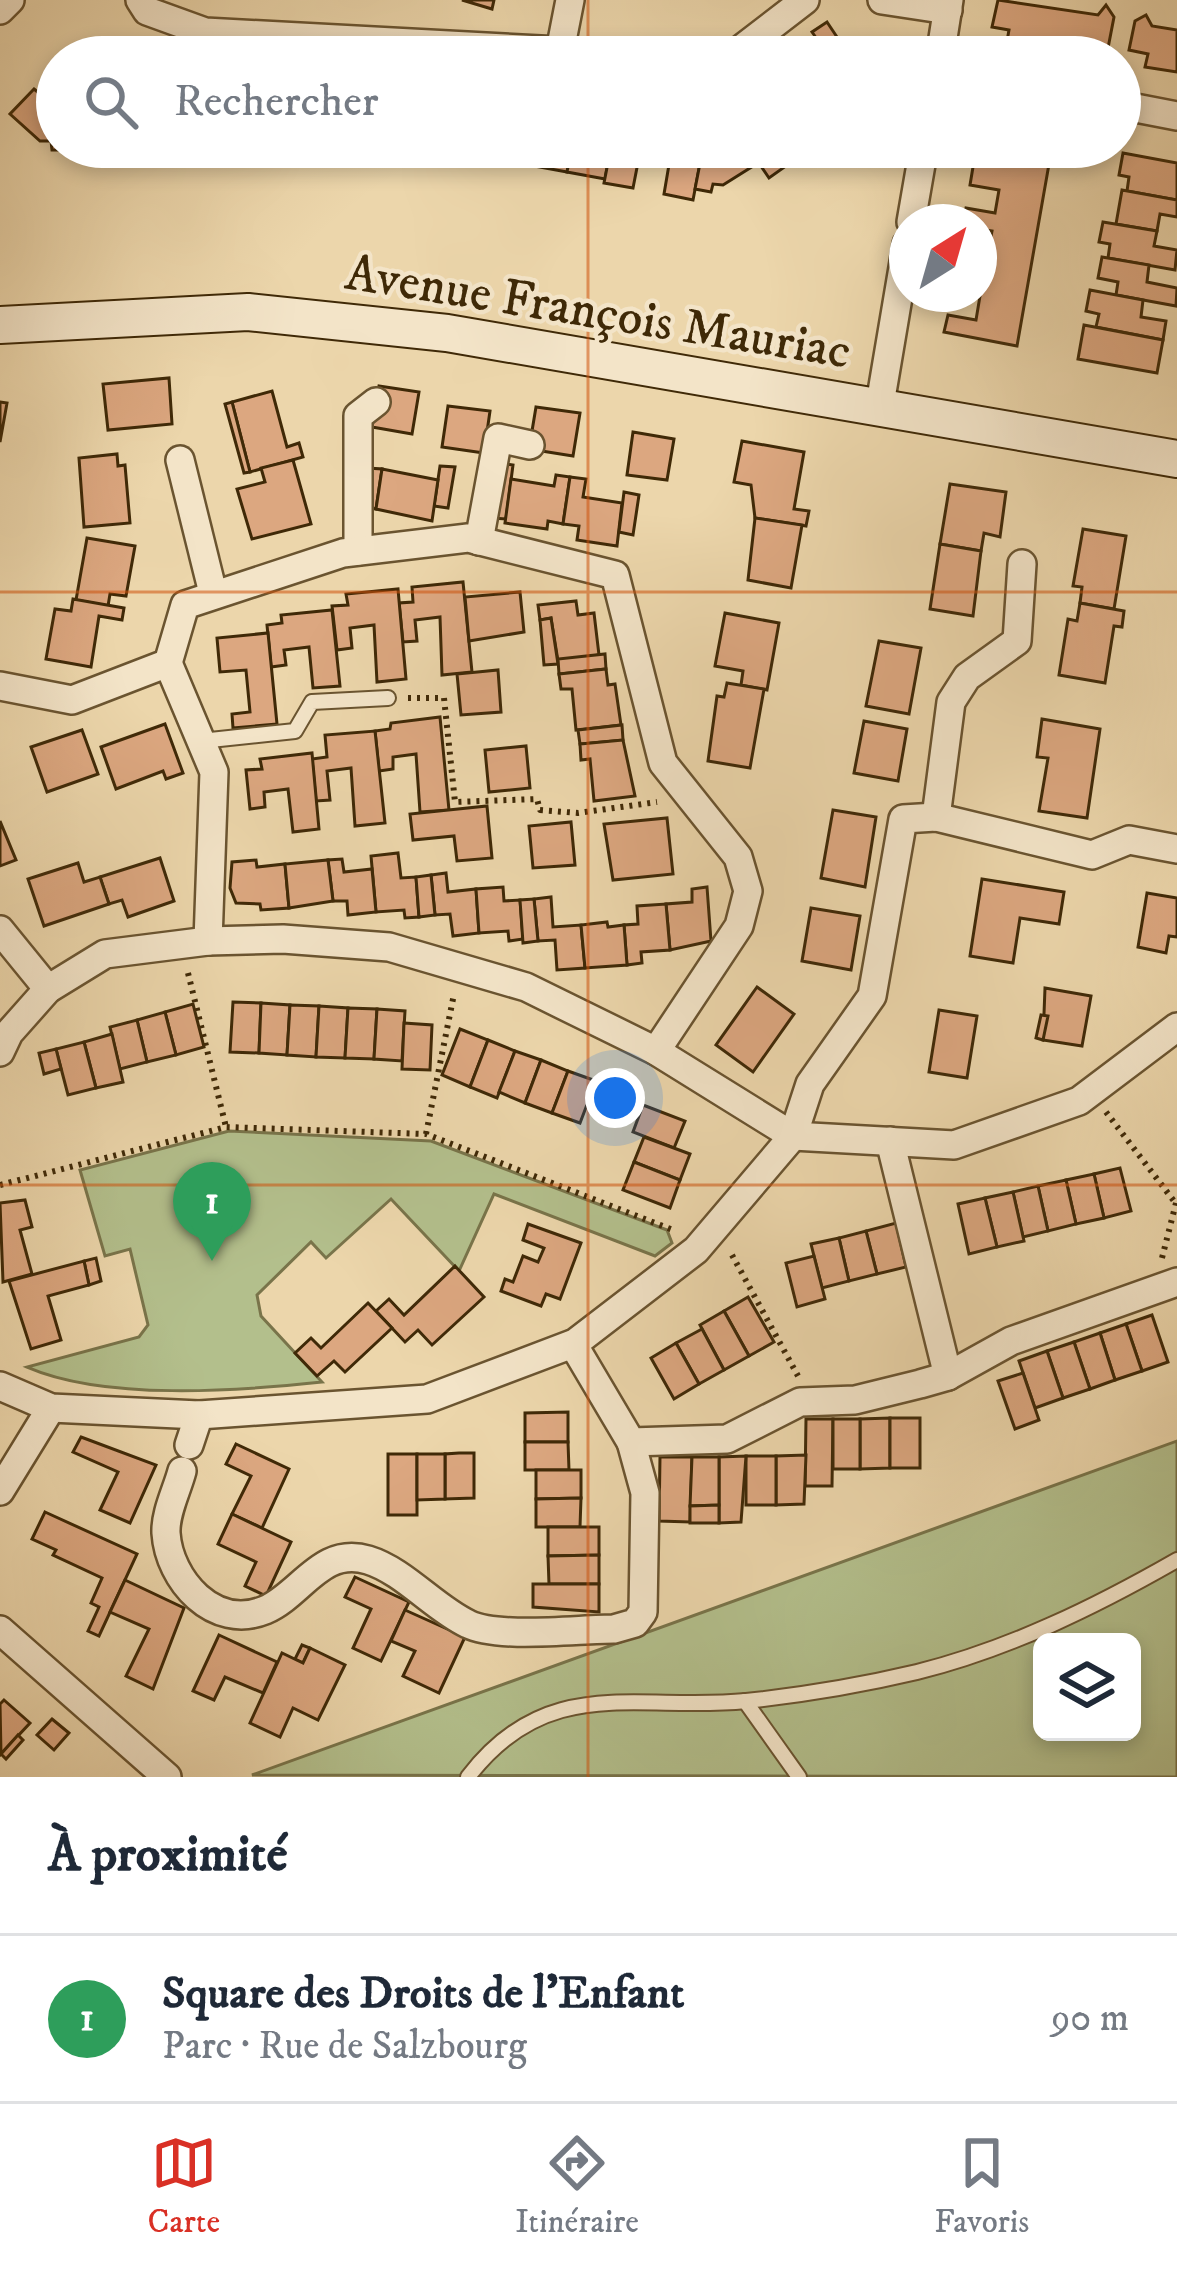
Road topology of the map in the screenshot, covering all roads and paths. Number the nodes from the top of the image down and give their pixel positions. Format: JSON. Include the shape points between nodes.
{"nodes":[{"id":1,"x":10,"y":0,"type":"edge"},
{"id":2,"x":140,"y":0,"type":"edge"},
{"id":3,"x":570,"y":0,"type":"edge"},
{"id":4,"x":805,"y":0,"type":"edge"},
{"id":5,"x":882,"y":0,"type":"edge"},
{"id":6,"x":949,"y":5,"type":"edge"},
{"id":7,"x":0,"y":10,"type":"edge"},
{"id":8,"x":281,"y":36,"type":"edge"},
{"id":9,"x":563,"y":36,"type":"edge"},
{"id":10,"x":758,"y":36,"type":"edge"},
{"id":11,"x":944,"y":36,"type":"edge"},
{"id":12,"x":1141,"y":109,"type":"edge"},
{"id":13,"x":1177,"y":116,"type":"edge"},
{"id":14,"x":920,"y":168,"type":"edge"},
{"id":15,"x":914,"y":204,"type":"edge"},
{"id":16,"x":896,"y":312,"type":"edge"},
{"id":17,"x":0,"y":325,"type":"edge"},
{"id":18,"x":376,"y":403,"type":"dead end"},
{"id":19,"x":879,"y":410,"type":"junction"},
{"id":20,"x":530,"y":445,"type":"dead end"},
{"id":21,"x":1177,"y":459,"type":"edge"},
{"id":22,"x":180,"y":460,"type":"dead end"},
{"id":23,"x":479,"y":541,"type":"junction"},
{"id":24,"x":358,"y":551,"type":"junction"},
{"id":25,"x":1022,"y":564,"type":"dead end"},
{"id":26,"x":213,"y":593,"type":"junction"},
{"id":27,"x":168,"y":663,"type":"junction"},
{"id":28,"x":0,"y":686,"type":"edge"},
{"id":29,"x":388,"y":698,"type":"joint"},
{"id":30,"x":201,"y":741,"type":"junction"},
{"id":31,"x":690,"y":797,"type":"junction"},
{"id":32,"x":936,"y":817,"type":"junction"},
{"id":33,"x":1177,"y":849,"type":"edge"},
{"id":34,"x":0,"y":930,"type":"edge"},
{"id":35,"x":194,"y":942,"type":"junction"},
{"id":36,"x":459,"y":967,"type":"junction"},
{"id":37,"x":48,"y":989,"type":"junction"},
{"id":38,"x":1177,"y":1027,"type":"edge"},
{"id":39,"x":656,"y":1051,"type":"junction"},
{"id":40,"x":0,"y":1052,"type":"edge"},
{"id":41,"x":1091,"y":1092,"type":"junction"},
{"id":42,"x":226,"y":1127,"type":"junction"},
{"id":43,"x":426,"y":1134,"type":"junction"},
{"id":44,"x":793,"y":1136,"type":"junction"},
{"id":45,"x":890,"y":1141,"type":"junction"},
{"id":46,"x":0,"y":1185,"type":"edge"},
{"id":47,"x":1176,"y":1204,"type":"edge"},
{"id":48,"x":716,"y":1226,"type":"junction"},
{"id":49,"x":1165,"y":1286,"type":"edge"},
{"id":50,"x":573,"y":1344,"type":"junction"},
{"id":51,"x":948,"y":1376,"type":"junction"},
{"id":52,"x":0,"y":1386,"type":"edge"},
{"id":53,"x":811,"y":1400,"type":"junction"},
{"id":54,"x":51,"y":1408,"type":"junction"},
{"id":55,"x":199,"y":1415,"type":"junction"},
{"id":56,"x":631,"y":1442,"type":"junction"},
{"id":57,"x":0,"y":1492,"type":"edge"},
{"id":58,"x":1177,"y":1560,"type":"edge"},
{"id":59,"x":0,"y":1630,"type":"edge"},
{"id":60,"x":745,"y":1701,"type":"junction"},
{"id":61,"x":167,"y":1777,"type":"edge"},
{"id":62,"x":468,"y":1777,"type":"edge"},
{"id":63,"x":799,"y":1777,"type":"edge"}],
"edges":[{"from":1,"to":7,"type":"street"},
{"from":2,"to":8,"type":"street","via":[[147,11],[206,32]]},
{"from":3,"to":9,"type":"street"},
{"from":4,"to":10,"type":"street"},
{"from":5,"to":6,"type":"street"},
{"from":6,"to":11,"type":"street"},
{"from":12,"to":13,"type":"street"},
{"from":14,"to":15,"type":"street"},
{"from":16,"to":19,"type":"street"},
{"from":17,"to":19,"type":"street","name":"Avenue François Mauriac","via":[[248,312],[447,333]]},
{"from":18,"to":24,"type":"street","via":[[358,416]]},
{"from":19,"to":21,"type":"street","name":"Avenue François Mauriac"},
{"from":20,"to":23,"type":"street","via":[[498,438]]},
{"from":22,"to":26,"type":"street"},
{"from":23,"to":24,"type":"street"},
{"from":23,"to":31,"type":"street","via":[[615,575],[663,763]]},
{"from":24,"to":26,"type":"street"},
{"from":25,"to":32,"type":"street","via":[[1017,640],[967,677],[951,702]]},
{"from":26,"to":27,"type":"street","via":[[185,605]]},
{"from":27,"to":28,"type":"street","via":[[71,700]]},
{"from":27,"to":30,"type":"street"},
{"from":29,"to":30,"type":"lane","via":[[312,701],[295,731]]},
{"from":29,"to":31,"type":"path","via":[[444,698],[455,802],[537,799],[540,810],[578,813]]},
{"from":30,"to":35,"type":"street","via":[[214,772]]},
{"from":31,"to":39,"type":"street","via":[[739,857],[748,891],[739,926]]},
{"from":32,"to":33,"type":"street","via":[[1092,855],[1129,840]]},
{"from":32,"to":44,"type":"street","via":[[904,819],[872,996],[810,1084]]},
{"from":34,"to":37,"type":"street"},
{"from":35,"to":36,"type":"street","via":[[389,947]]},
{"from":35,"to":37,"type":"street","via":[[105,955]]},
{"from":35,"to":42,"type":"path"},
{"from":36,"to":39,"type":"street","via":[[526,987]]},
{"from":36,"to":43,"type":"path"},
{"from":37,"to":40,"type":"street"},
{"from":38,"to":41,"type":"street"},
{"from":39,"to":44,"type":"street"},
{"from":41,"to":45,"type":"street","via":[[954,1145]]},
{"from":41,"to":47,"type":"path"},
{"from":42,"to":43,"type":"path"},
{"from":42,"to":46,"type":"path"},
{"from":43,"to":48,"type":"path","via":[[685,1234]]},
{"from":44,"to":45,"type":"street"},
{"from":44,"to":48,"type":"street"},
{"from":45,"to":51,"type":"street"},
{"from":47,"to":49,"type":"path"},
{"from":48,"to":50,"type":"street"},
{"from":48,"to":53,"type":"path"},
{"from":49,"to":51,"type":"street","via":[[1010,1341]]},
{"from":50,"to":55,"type":"street","via":[[427,1399]]},
{"from":50,"to":56,"type":"street"},
{"from":51,"to":53,"type":"street","via":[[855,1400]]},
{"from":52,"to":54,"type":"street"},
{"from":53,"to":56,"type":"street","via":[[727,1439]]},
{"from":54,"to":55,"type":"street"},
{"from":54,"to":57,"type":"street"},
{"from":55,"to":56,"type":"street","via":[[166,1528],[171,1562],[186,1589],[238,1614],[267,1609],[343,1557],[370,1561],[474,1628],[635,1623],[644,1612],[645,1493]]},
{"from":58,"to":60,"type":"lane","via":[[995,1649],[916,1672]]},
{"from":59,"to":61,"type":"street"},
{"from":60,"to":62,"type":"lane","via":[[606,1699],[569,1708],[495,1748]]},
{"from":60,"to":63,"type":"lane"}]}
